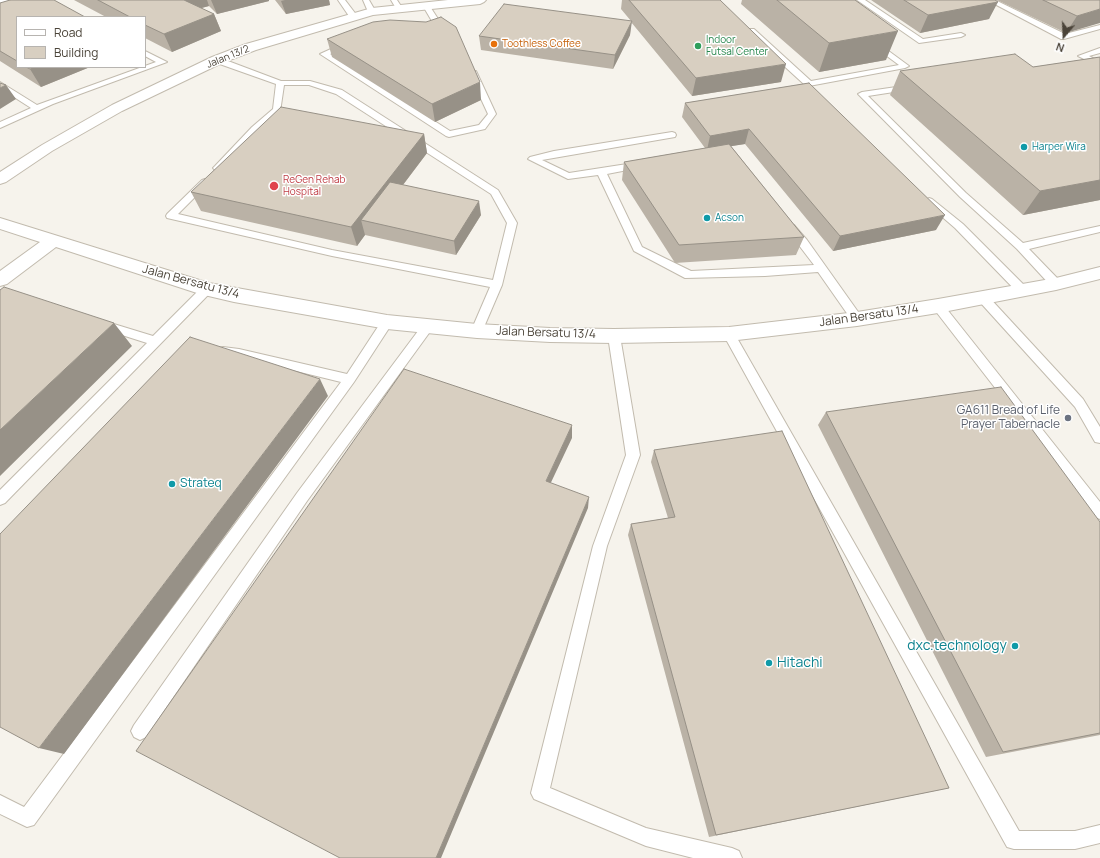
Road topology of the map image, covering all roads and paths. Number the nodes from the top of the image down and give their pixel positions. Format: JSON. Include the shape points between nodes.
{"nodes":[{"id":1,"x":9,"y":0,"type":"edge"},
{"id":2,"x":341,"y":0,"type":"edge"},
{"id":3,"x":366,"y":0,"type":"edge"},
{"id":4,"x":480,"y":0,"type":"edge"},
{"id":5,"x":860,"y":0,"type":"edge"},
{"id":6,"x":990,"y":0,"type":"edge"},
{"id":7,"x":0,"y":2,"type":"edge"},
{"id":8,"x":396,"y":5,"type":"edge"},
{"id":9,"x":428,"y":6,"type":"junction"},
{"id":10,"x":372,"y":12,"type":"junction"},
{"id":11,"x":354,"y":17,"type":"junction"},
{"id":12,"x":746,"y":26,"type":"edge"},
{"id":13,"x":1100,"y":27,"type":"edge"},
{"id":14,"x":961,"y":35,"type":"edge"},
{"id":15,"x":457,"y":36,"type":"edge"},
{"id":16,"x":868,"y":38,"type":"edge"},
{"id":17,"x":358,"y":41,"type":"edge"},
{"id":18,"x":1100,"y":50,"type":"edge"},
{"id":19,"x":146,"y":54,"type":"edge"},
{"id":20,"x":217,"y":60,"type":"junction"},
{"id":21,"x":469,"y":64,"type":"edge"},
{"id":22,"x":1100,"y":66,"type":"edge"},
{"id":23,"x":280,"y":83,"type":"junction"},
{"id":24,"x":0,"y":84,"type":"edge"},
{"id":25,"x":919,"y":85,"type":"edge"},
{"id":26,"x":38,"y":108,"type":"junction"},
{"id":27,"x":0,"y":125,"type":"edge"},
{"id":28,"x":672,"y":135,"type":"dead end"},
{"id":29,"x":649,"y":164,"type":"edge"},
{"id":30,"x":601,"y":172,"type":"junction"},
{"id":31,"x":0,"y":179,"type":"edge"},
{"id":32,"x":923,"y":196,"type":"edge"},
{"id":33,"x":782,"y":219,"type":"edge"},
{"id":34,"x":0,"y":224,"type":"edge"},
{"id":35,"x":1100,"y":229,"type":"edge"},
{"id":36,"x":52,"y":241,"type":"junction"},
{"id":37,"x":1021,"y":247,"type":"junction"},
{"id":38,"x":821,"y":268,"type":"junction"},
{"id":39,"x":1100,"y":273,"type":"edge"},
{"id":40,"x":0,"y":280,"type":"edge"},
{"id":41,"x":1056,"y":284,"type":"junction"},
{"id":42,"x":497,"y":285,"type":"junction"},
{"id":43,"x":207,"y":289,"type":"junction"},
{"id":44,"x":1023,"y":291,"type":"junction"},
{"id":45,"x":982,"y":297,"type":"junction"},
{"id":46,"x":938,"y":306,"type":"junction"},
{"id":47,"x":857,"y":319,"type":"junction"},
{"id":48,"x":96,"y":322,"type":"edge"},
{"id":49,"x":387,"y":322,"type":"junction"},
{"id":50,"x":428,"y":326,"type":"junction"},
{"id":51,"x":477,"y":331,"type":"junction"},
{"id":52,"x":729,"y":334,"type":"junction"},
{"id":53,"x":614,"y":336,"type":"junction"},
{"id":54,"x":155,"y":341,"type":"junction"},
{"id":55,"x":208,"y":348,"type":"edge"},
{"id":56,"x":350,"y":379,"type":"junction"},
{"id":57,"x":1100,"y":438,"type":"edge"},
{"id":58,"x":0,"y":499,"type":"edge"},
{"id":59,"x":1100,"y":513,"type":"edge"},
{"id":60,"x":140,"y":732,"type":"dead end"},
{"id":61,"x":0,"y":804,"type":"edge"},
{"id":62,"x":1100,"y":834,"type":"edge"},
{"id":63,"x":732,"y":858,"type":"edge"}],
"edges":[{"from":1,"to":7,"type":"lane"},
{"from":2,"to":11,"type":"lane"},
{"from":3,"to":10,"type":"lane"},
{"from":4,"to":9,"type":"street","name":"Jalan 13/2"},
{"from":5,"to":14,"type":"lane","via":[[922,42]]},
{"from":6,"to":13,"type":"lane","via":[[1064,37]]},
{"from":8,"to":9,"type":"street","name":"Jalan 13/2"},
{"from":8,"to":10,"type":"street","name":"Jalan 13/2"},
{"from":9,"to":15,"type":"lane","via":[[436,27]]},
{"from":10,"to":11,"type":"street","name":"Jalan 13/2"},
{"from":11,"to":20,"type":"street","name":"Jalan 13/2","via":[[292,34]]},
{"from":12,"to":16,"type":"lane","via":[[809,84],[906,66]]},
{"from":17,"to":21,"type":"lane","via":[[324,54],[449,134],[482,127],[492,114]]},
{"from":18,"to":22,"type":"lane","via":[[1082,56]]},
{"from":19,"to":26,"type":"lane","via":[[163,62]]},
{"from":20,"to":23,"type":"lane"},
{"from":20,"to":31,"type":"street","name":"Jalan 13/2","via":[[117,108],[47,148]]},
{"from":23,"to":42,"type":"lane","via":[[310,83],[339,92],[495,192],[512,223]]},
{"from":23,"to":42,"type":"lane","via":[[277,110],[255,129],[171,216],[332,253]]},
{"from":24,"to":26,"type":"lane"},
{"from":25,"to":37,"type":"lane","via":[[862,94],[963,195]]},
{"from":26,"to":27,"type":"lane"},
{"from":28,"to":30,"type":"lane","via":[[533,159],[568,176]]},
{"from":29,"to":30,"type":"lane"},
{"from":30,"to":38,"type":"lane","via":[[638,249],[689,275]]},
{"from":32,"to":44,"type":"lane","via":[[958,226]]},
{"from":33,"to":38,"type":"lane","via":[[803,242]]},
{"from":34,"to":36,"type":"street","name":"Jalan Bersatu 13/4"},
{"from":35,"to":37,"type":"lane"},
{"from":36,"to":40,"type":"street"},
{"from":36,"to":43,"type":"street","name":"Jalan Bersatu 13/4"},
{"from":37,"to":41,"type":"lane"},
{"from":38,"to":47,"type":"lane"},
{"from":39,"to":41,"type":"street","name":"Jalan Bersatu 13/4"},
{"from":41,"to":44,"type":"street","name":"Jalan Bersatu 13/4"},
{"from":42,"to":51,"type":"lane"},
{"from":43,"to":49,"type":"street","name":"Jalan Bersatu 13/4"},
{"from":43,"to":54,"type":"lane"},
{"from":44,"to":45,"type":"street","name":"Jalan Bersatu 13/4"},
{"from":45,"to":46,"type":"street","name":"Jalan Bersatu 13/4"},
{"from":45,"to":57,"type":"lane","via":[[1079,403]]},
{"from":46,"to":47,"type":"street","name":"Jalan Bersatu 13/4"},
{"from":46,"to":59,"type":"lane"},
{"from":47,"to":52,"type":"street","name":"Jalan Bersatu 13/4"},
{"from":48,"to":54,"type":"lane"},
{"from":49,"to":50,"type":"street","name":"Jalan Bersatu 13/4"},
{"from":49,"to":56,"type":"lane"},
{"from":50,"to":51,"type":"street","name":"Jalan Bersatu 13/4"},
{"from":50,"to":60,"type":"lane","via":[[302,497]]},
{"from":51,"to":53,"type":"street","name":"Jalan Bersatu 13/4"},
{"from":52,"to":53,"type":"street","name":"Jalan Bersatu 13/4"},
{"from":52,"to":62,"type":"lane","via":[[1014,840],[1075,840]]},
{"from":53,"to":63,"type":"lane","via":[[633,455],[600,546],[540,793],[646,837]]},
{"from":54,"to":58,"type":"lane"},
{"from":55,"to":56,"type":"lane"},
{"from":56,"to":61,"type":"lane","via":[[27,818]]}]}
